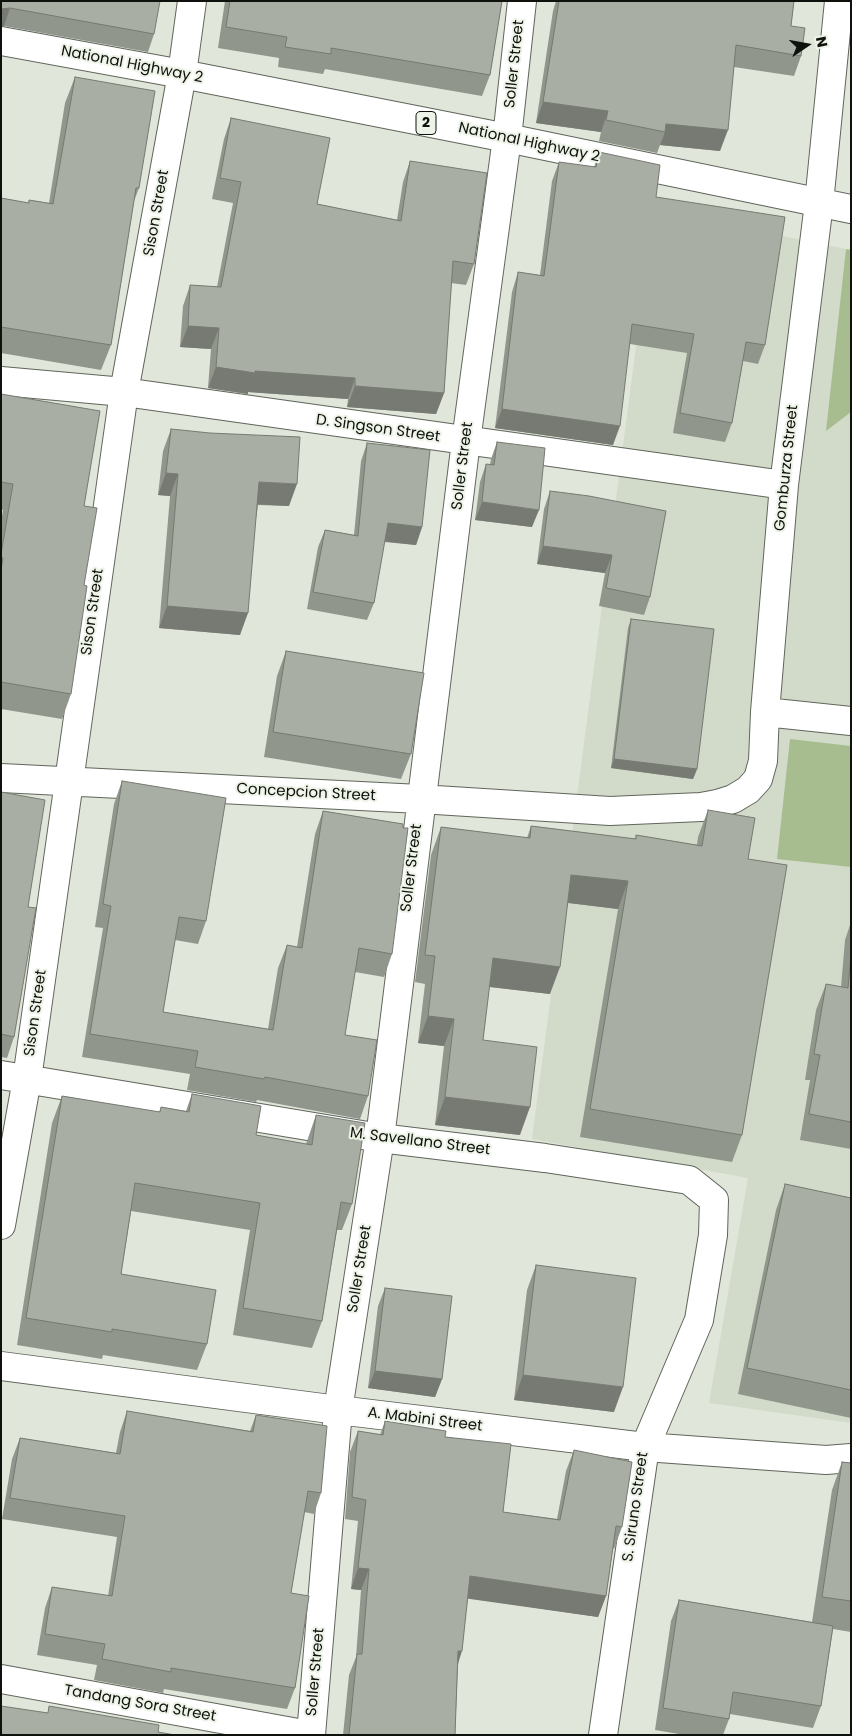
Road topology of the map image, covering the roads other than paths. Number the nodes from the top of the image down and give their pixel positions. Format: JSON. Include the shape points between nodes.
{"nodes":[{"id":1,"x":192,"y":1,"type":"edge"},
{"id":2,"x":522,"y":1,"type":"edge"},
{"id":3,"x":839,"y":1,"type":"edge"},
{"id":4,"x":1,"y":41,"type":"edge"},
{"id":5,"x":182,"y":74,"type":"junction"},
{"id":6,"x":507,"y":138,"type":"junction"},
{"id":7,"x":819,"y":203,"type":"junction"},
{"id":8,"x":851,"y":209,"type":"edge"},
{"id":9,"x":1,"y":381,"type":"edge"},
{"id":10,"x":124,"y":392,"type":"junction"},
{"id":11,"x":466,"y":441,"type":"junction"},
{"id":12,"x":784,"y":485,"type":"junction"},
{"id":13,"x":765,"y":712,"type":"junction"},
{"id":14,"x":851,"y":721,"type":"edge"},
{"id":15,"x":1,"y":778,"type":"edge"},
{"id":16,"x":69,"y":782,"type":"junction"},
{"id":17,"x":420,"y":799,"type":"junction"},
{"id":18,"x":610,"y":810,"type":"joint"},
{"id":19,"x":14,"y":1077,"type":"edge"},
{"id":20,"x":380,"y":1138,"type":"junction"},
{"id":21,"x":714,"y":1200,"type":"joint"},
{"id":22,"x":1,"y":1225,"type":"edge"},
{"id":23,"x":1,"y":1366,"type":"edge"},
{"id":24,"x":338,"y":1410,"type":"junction"},
{"id":25,"x":645,"y":1447,"type":"junction"},
{"id":26,"x":851,"y":1458,"type":"edge"},
{"id":27,"x":1,"y":1679,"type":"edge"},
{"id":28,"x":310,"y":1735,"type":"edge"},
{"id":29,"x":603,"y":1735,"type":"edge"}],
"edges":[{"from":1,"to":5,"type":"main road","name":"Sison Street"},
{"from":2,"to":6,"type":"main road","name":"Soller Street"},
{"from":3,"to":7,"type":"main road","name":"Gomburza Street"},
{"from":4,"to":5,"type":"main road","name":"National Highway 2","number":"2"},
{"from":5,"to":6,"type":"main road","name":"National Highway 2","number":"2"},
{"from":5,"to":10,"type":"main road","name":"Sison Street"},
{"from":6,"to":7,"type":"main road","name":"National Highway 2","number":"2"},
{"from":6,"to":11,"type":"main road","name":"Soller Street"},
{"from":7,"to":8,"type":"main road","name":"National Highway 2","number":"2"},
{"from":7,"to":12,"type":"main road","name":"Gomburza Street"},
{"from":9,"to":10,"type":"main road","name":"D. Singson Street"},
{"from":10,"to":11,"type":"main road","name":"D. Singson Street"},
{"from":10,"to":16,"type":"main road","name":"Sison Street"},
{"from":11,"to":12,"type":"main road","name":"D. Singson Street"},
{"from":11,"to":17,"type":"main road","name":"Soller Street"},
{"from":12,"to":13,"type":"main road","name":"Gomburza Street"},
{"from":13,"to":14,"type":"main road"},
{"from":13,"to":18,"type":"main road","name":"Gomburza Street","via":[[764,761],[758,779],[748,790],[717,804]]},
{"from":15,"to":16,"type":"main road","name":"Concepcion Street"},
{"from":16,"to":17,"type":"main road","name":"Concepcion Street"},
{"from":16,"to":19,"type":"main road","name":"Sison Street"},
{"from":17,"to":18,"type":"main road","name":"Concepcion Street"},
{"from":17,"to":20,"type":"main road","name":"Soller Street"},
{"from":19,"to":20,"type":"main road","name":"M. Savellano Street"},
{"from":19,"to":22,"type":"main road","name":"Sison Street"},
{"from":20,"to":21,"type":"main road","name":"M. Savellano Street","via":[[689,1180]]},
{"from":20,"to":24,"type":"main road","name":"Soller Street"},
{"from":21,"to":25,"type":"main road","name":"S. Siruno Street","via":[[713,1235],[699,1320]]},
{"from":23,"to":24,"type":"main road","name":"A. Mabini Street"},
{"from":24,"to":25,"type":"main road","name":"A. Mabini Street"},
{"from":24,"to":28,"type":"main road","name":"Soller Street"},
{"from":25,"to":26,"type":"main road","name":"A. Mabini Street","via":[[826,1460]]},
{"from":25,"to":29,"type":"main road","name":"S. Siruno Street"},
{"from":27,"to":28,"type":"main road","name":"Tandang Sora Street"}]}
